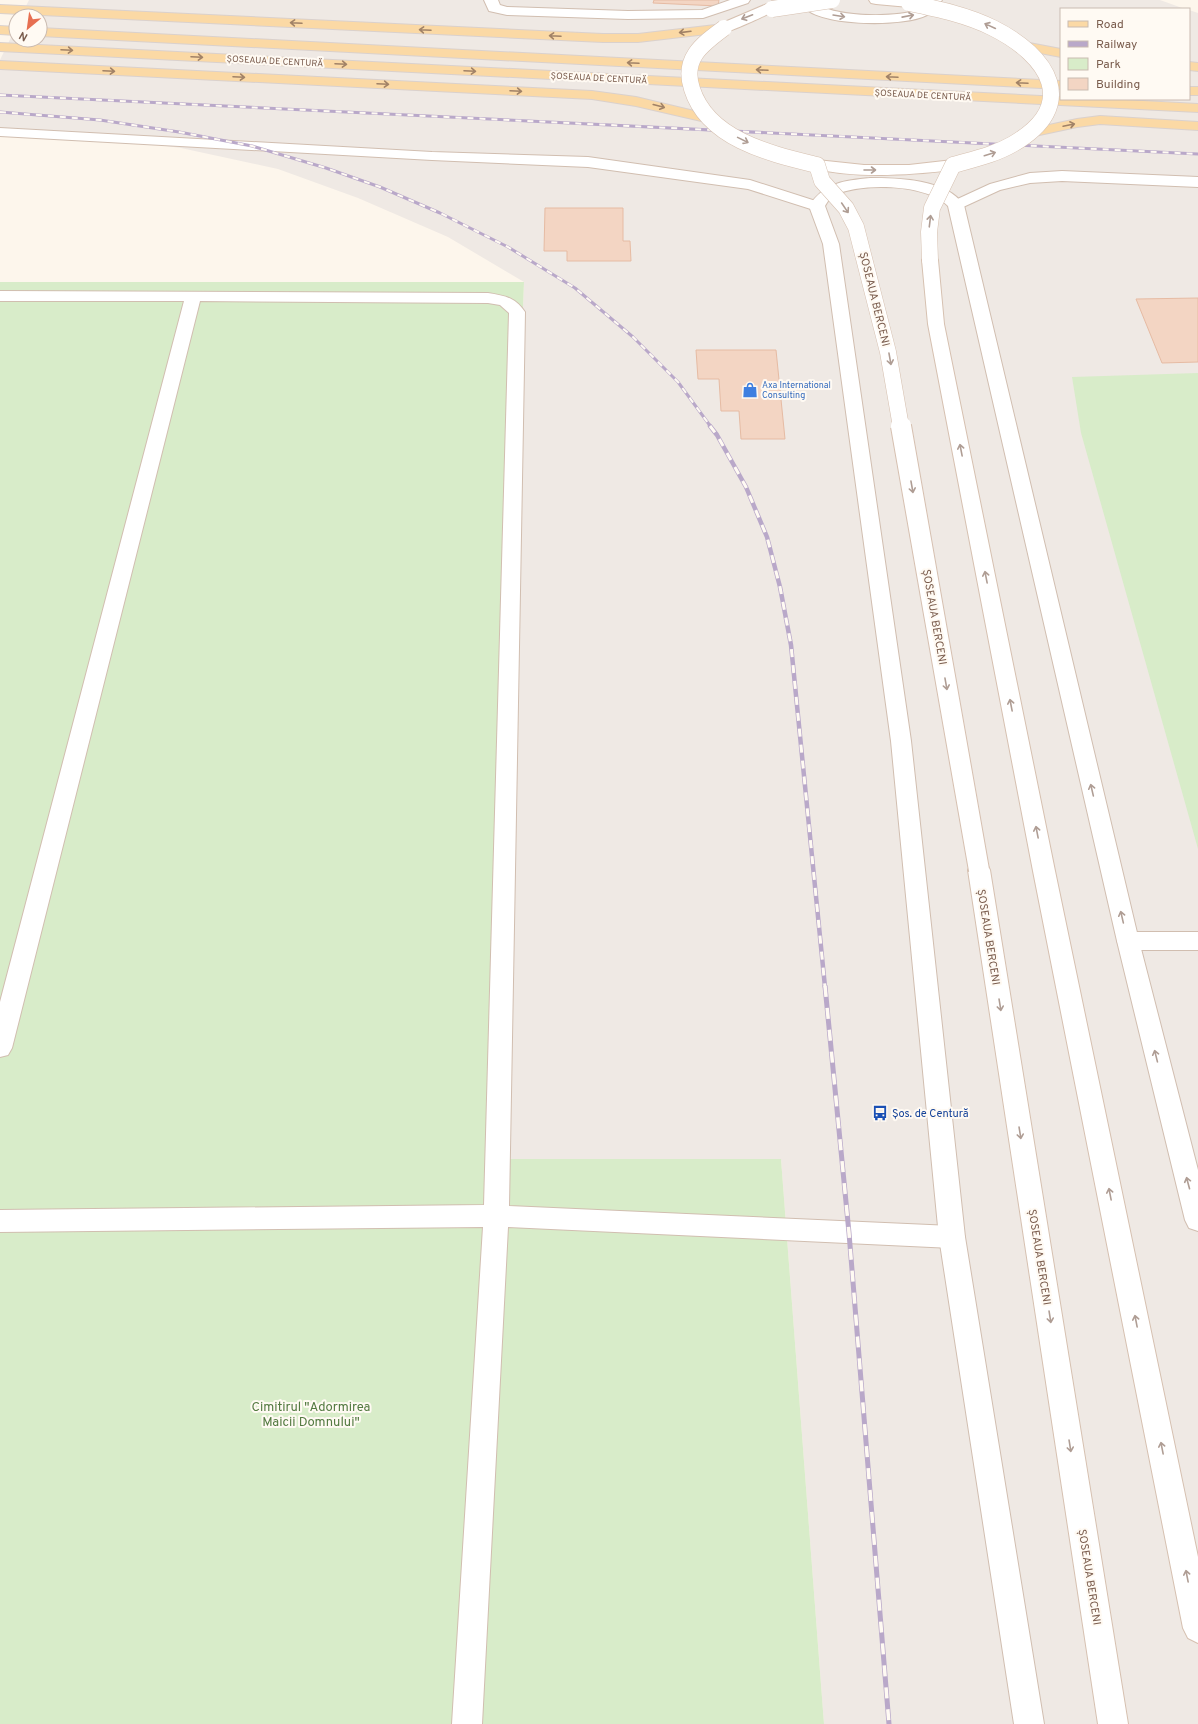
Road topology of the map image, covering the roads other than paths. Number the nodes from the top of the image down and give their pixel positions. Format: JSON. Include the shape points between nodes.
{"nodes":[{"id":1,"x":491,"y":0,"type":"edge"},
{"id":2,"x":630,"y":0,"type":"edge"},
{"id":3,"x":743,"y":0,"type":"edge"},
{"id":4,"x":785,"y":0,"type":"edge"},
{"id":5,"x":807,"y":0,"type":"edge"},
{"id":6,"x":832,"y":0,"type":"edge"},
{"id":7,"x":876,"y":0,"type":"edge"},
{"id":8,"x":935,"y":0,"type":"edge"},
{"id":9,"x":907,"y":2,"type":"edge"},
{"id":10,"x":0,"y":9,"type":"edge"},
{"id":11,"x":772,"y":9,"type":"junction"},
{"id":12,"x":628,"y":15,"type":"junction"},
{"id":13,"x":724,"y":28,"type":"junction"},
{"id":14,"x":48,"y":32,"type":"edge"},
{"id":15,"x":1024,"y":46,"type":"junction"},
{"id":16,"x":0,"y":47,"type":"edge"},
{"id":17,"x":1060,"y":53,"type":"edge"},
{"id":18,"x":0,"y":65,"type":"edge"},
{"id":19,"x":1060,"y":85,"type":"edge"},
{"id":20,"x":1198,"y":108,"type":"edge"},
{"id":21,"x":710,"y":120,"type":"junction"},
{"id":22,"x":1198,"y":126,"type":"edge"},
{"id":23,"x":0,"y":132,"type":"edge"},
{"id":24,"x":1030,"y":133,"type":"junction"},
{"id":25,"x":818,"y":165,"type":"junction"},
{"id":26,"x":953,"y":165,"type":"junction"},
{"id":27,"x":1198,"y":182,"type":"edge"},
{"id":28,"x":956,"y":205,"type":"junction"},
{"id":29,"x":817,"y":206,"type":"junction"},
{"id":30,"x":0,"y":296,"type":"edge"},
{"id":31,"x":193,"y":296,"type":"junction"},
{"id":32,"x":1198,"y":941,"type":"edge"},
{"id":33,"x":1128,"y":942,"type":"junction"},
{"id":34,"x":0,"y":1048,"type":"edge"},
{"id":35,"x":496,"y":1216,"type":"junction"},
{"id":36,"x":1198,"y":1220,"type":"edge"},
{"id":37,"x":0,"y":1221,"type":"edge"},
{"id":38,"x":952,"y":1237,"type":"junction"},
{"id":39,"x":1198,"y":1628,"type":"edge"},
{"id":40,"x":467,"y":1724,"type":"edge"},
{"id":41,"x":1029,"y":1724,"type":"edge"},
{"id":42,"x":1113,"y":1724,"type":"edge"}],
"edges":[{"from":1,"to":12,"type":"main road","via":[[494,8],[507,11]]},
{"from":2,"to":12,"type":"main road"},
{"from":3,"to":12,"type":"main road","via":[[703,14]]},
{"from":4,"to":11,"type":"main road"},
{"from":5,"to":8,"type":"main road","one_way":true,"via":[[813,8],[835,16],[876,19],[911,16],[929,9]]},
{"from":6,"to":11,"type":"main road","bridge":true},
{"from":7,"to":9,"type":"main road"},
{"from":15,"to":9,"type":"main road","one_way":true,"bridge":true,"via":[[986,24]]},
{"from":13,"to":10,"type":"main road","one_way":true,"via":[[638,38],[603,38]]},
{"from":11,"to":13,"type":"main road","one_way":true,"via":[[738,20]]},
{"from":13,"to":21,"type":"main road","bridge":true,"via":[[699,47],[688,71],[691,95]]},
{"from":19,"to":14,"type":"main road","name":"ȘOSEAUA DE CENTURĂ","one_way":true},
{"from":15,"to":17,"type":"main road"},
{"from":15,"to":24,"type":"main road","bridge":true,"via":[[1044,67],[1052,89],[1048,112]]},
{"from":16,"to":20,"type":"main road","name":"ȘOSEAUA DE CENTURĂ","one_way":true},
{"from":18,"to":21,"type":"main road","one_way":true,"via":[[592,95],[635,101]]},
{"from":21,"to":25,"type":"main road","one_way":true,"bridge":true,"via":[[728,133],[762,150]]},
{"from":24,"to":22,"type":"main road","one_way":true,"via":[[1100,120]]},
{"from":23,"to":29,"type":"main road","via":[[588,162],[750,185]]},
{"from":26,"to":24,"type":"main road","one_way":true,"bridge":true,"via":[[998,152]]},
{"from":25,"to":26,"type":"main road","one_way":true,"via":[[864,170],[909,170]]},
{"from":25,"to":42,"type":"main road","name":"ȘOSEAUA BERCENI","one_way":true,"bridge":true,"via":[[822,181],[846,208],[856,226],[888,352],[979,870]]},
{"from":39,"to":26,"type":"main road","one_way":true,"bridge":true,"via":[[1044,871],[938,332],[932,290],[929,232],[932,208]]},
{"from":27,"to":28,"type":"main road","via":[[1062,176],[1030,178],[995,187]]},
{"from":28,"to":29,"type":"main road","via":[[946,195],[920,186],[872,182],[844,185],[828,193]]},
{"from":33,"to":28,"type":"main road","one_way":true},
{"from":29,"to":38,"type":"main road","via":[[831,244],[901,741]]},
{"from":30,"to":31,"type":"main road"},
{"from":31,"to":34,"type":"main road"},
{"from":31,"to":35,"type":"main road","via":[[488,298],[505,302],[517,312]]},
{"from":32,"to":33,"type":"main road"},
{"from":36,"to":33,"type":"main road","one_way":true},
{"from":35,"to":37,"type":"main road"},
{"from":35,"to":38,"type":"main road"},
{"from":35,"to":40,"type":"main road"},
{"from":38,"to":41,"type":"main road"}]}
